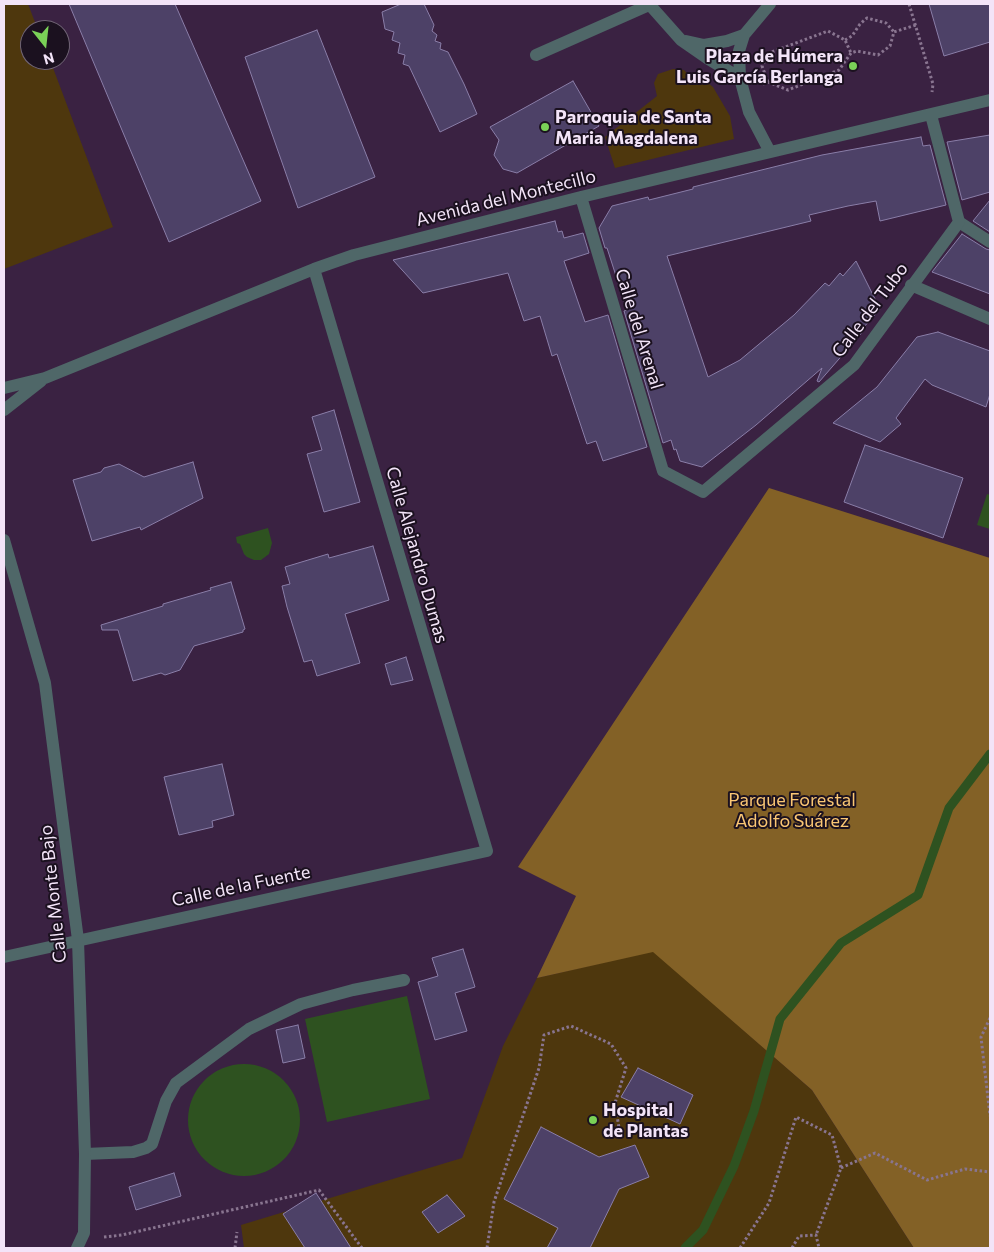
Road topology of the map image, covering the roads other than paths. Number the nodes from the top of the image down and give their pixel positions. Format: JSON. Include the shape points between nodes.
{"nodes":[{"id":1,"x":649,"y":4,"type":"edge"},
{"id":2,"x":770,"y":4,"type":"edge"},
{"id":3,"x":744,"y":35,"type":"junction"},
{"id":4,"x":682,"y":40,"type":"junction"},
{"id":5,"x":536,"y":55,"type":"dead end"},
{"id":6,"x":740,"y":78,"type":"junction"},
{"id":7,"x":990,"y":100,"type":"edge"},
{"id":8,"x":931,"y":115,"type":"junction"},
{"id":9,"x":770,"y":152,"type":"junction"},
{"id":10,"x":581,"y":197,"type":"junction"},
{"id":11,"x":959,"y":222,"type":"junction"},
{"id":12,"x":990,"y":242,"type":"edge"},
{"id":13,"x":314,"y":268,"type":"junction"},
{"id":14,"x":911,"y":285,"type":"junction"},
{"id":15,"x":990,"y":319,"type":"edge"},
{"id":16,"x":45,"y":378,"type":"junction"},
{"id":17,"x":4,"y":388,"type":"edge"},
{"id":18,"x":4,"y":410,"type":"edge"},
{"id":19,"x":663,"y":471,"type":"joint"},
{"id":20,"x":4,"y":540,"type":"edge"},
{"id":21,"x":487,"y":851,"type":"joint"},
{"id":22,"x":78,"y":940,"type":"junction"},
{"id":23,"x":4,"y":957,"type":"edge"},
{"id":24,"x":404,"y":980,"type":"dead end"},
{"id":25,"x":85,"y":1154,"type":"junction"},
{"id":26,"x":77,"y":1248,"type":"edge"}],
"edges":[{"from":1,"to":4,"type":"street"},
{"from":1,"to":5,"type":"street"},
{"from":2,"to":3,"type":"street"},
{"from":3,"to":4,"type":"street","via":[[704,45]]},
{"from":3,"to":6,"type":"street","via":[[739,52]]},
{"from":4,"to":6,"type":"street"},
{"from":6,"to":9,"type":"street","via":[[749,112]]},
{"from":7,"to":8,"type":"street","name":"Avenida del Montecillo"},
{"from":8,"to":9,"type":"street","name":"Avenida del Montecillo"},
{"from":8,"to":11,"type":"street"},
{"from":9,"to":10,"type":"street","name":"Avenida del Montecillo"},
{"from":10,"to":13,"type":"street","name":"Avenida del Montecillo","via":[[393,244]]},
{"from":10,"to":19,"type":"street","name":"Calle del Arenal"},
{"from":11,"to":12,"type":"street"},
{"from":11,"to":14,"type":"street","name":"Calle del Tubo"},
{"from":13,"to":16,"type":"street","name":"Avenida del Montecillo"},
{"from":13,"to":21,"type":"street","name":"Calle Alejandro Dumas"},
{"from":14,"to":15,"type":"street"},
{"from":14,"to":19,"type":"street","name":"Calle del Tubo","via":[[854,365],[703,492]]},
{"from":16,"to":17,"type":"street","name":"Avenida del Montecillo"},
{"from":16,"to":18,"type":"street","name":"Avenida del Montecillo"},
{"from":20,"to":22,"type":"street","name":"Calle Monte Bajo","via":[[45,683]]},
{"from":21,"to":22,"type":"street","name":"Calle de la Fuente"},
{"from":22,"to":23,"type":"street","name":"Calle de la Fuente"},
{"from":22,"to":25,"type":"street","name":"Calle Monte Bajo"},
{"from":24,"to":25,"type":"street","via":[[301,1004],[249,1029],[176,1083],[166,1100],[152,1144],[133,1152]]},
{"from":25,"to":26,"type":"street","name":"Calle Monte Bajo","via":[[84,1233]]}]}
